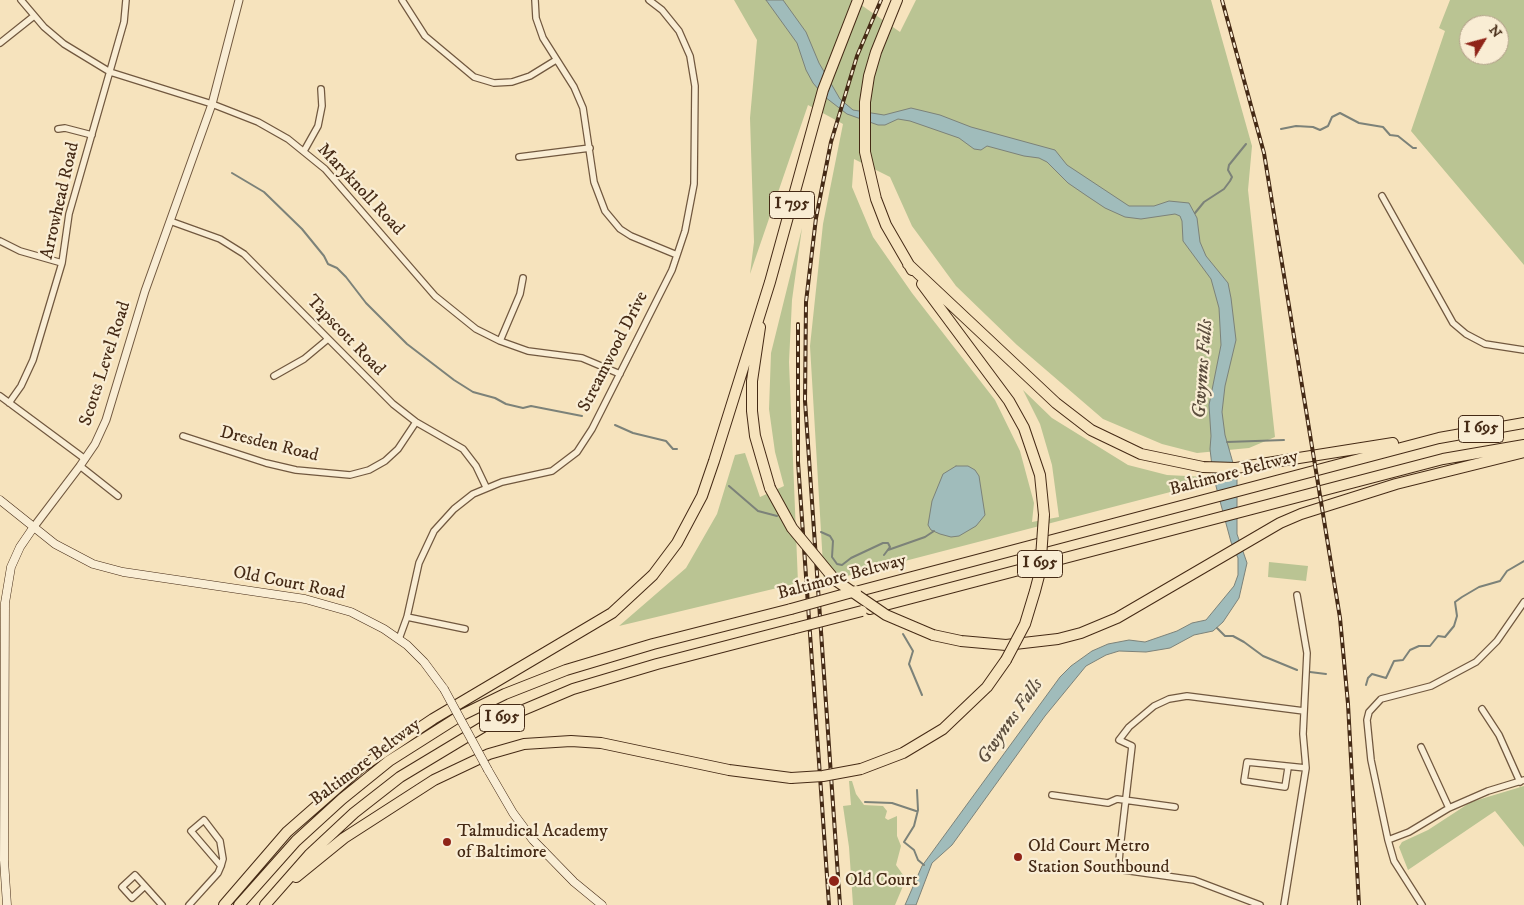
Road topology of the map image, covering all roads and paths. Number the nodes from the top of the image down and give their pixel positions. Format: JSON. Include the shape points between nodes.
{"nodes":[{"id":1,"x":21,"y":0,"type":"edge"},
{"id":2,"x":126,"y":0,"type":"edge"},
{"id":3,"x":239,"y":0,"type":"edge"},
{"id":4,"x":402,"y":0,"type":"edge"},
{"id":5,"x":535,"y":0,"type":"edge"},
{"id":6,"x":649,"y":0,"type":"edge"},
{"id":7,"x":858,"y":0,"type":"edge"},
{"id":8,"x":897,"y":2,"type":"edge"},
{"id":9,"x":34,"y":16,"type":"junction"},
{"id":10,"x":0,"y":43,"type":"edge"},
{"id":11,"x":556,"y":60,"type":"junction"},
{"id":12,"x":110,"y":72,"type":"junction"},
{"id":13,"x":322,"y":89,"type":"dead end"},
{"id":14,"x":212,"y":104,"type":"junction"},
{"id":15,"x":58,"y":128,"type":"dead end"},
{"id":16,"x":92,"y":135,"type":"junction"},
{"id":17,"x":590,"y":148,"type":"junction"},
{"id":18,"x":304,"y":150,"type":"junction"},
{"id":19,"x":519,"y":157,"type":"dead end"},
{"id":20,"x":1382,"y":196,"type":"dead end"},
{"id":21,"x":170,"y":221,"type":"junction"},
{"id":22,"x":0,"y":241,"type":"edge"},
{"id":23,"x":678,"y":255,"type":"junction"},
{"id":24,"x":62,"y":263,"type":"junction"},
{"id":25,"x":908,"y":264,"type":"junction"},
{"id":26,"x":523,"y":278,"type":"dead end"},
{"id":27,"x":770,"y":282,"type":"junction"},
{"id":28,"x":328,"y":340,"type":"junction"},
{"id":29,"x":500,"y":341,"type":"junction"},
{"id":30,"x":1524,"y":350,"type":"edge"},
{"id":31,"x":620,"y":374,"type":"junction"},
{"id":32,"x":274,"y":376,"type":"dead end"},
{"id":33,"x":0,"y":396,"type":"edge"},
{"id":34,"x":9,"y":403,"type":"junction"},
{"id":35,"x":416,"y":422,"type":"junction"},
{"id":36,"x":1524,"y":423,"type":"edge"},
{"id":37,"x":183,"y":436,"type":"dead end"},
{"id":38,"x":1439,"y":438,"type":"junction"},
{"id":39,"x":1524,"y":445,"type":"edge"},
{"id":40,"x":1524,"y":452,"type":"edge"},
{"id":41,"x":85,"y":459,"type":"junction"},
{"id":42,"x":80,"y":466,"type":"junction"},
{"id":43,"x":486,"y":487,"type":"junction"},
{"id":44,"x":118,"y":496,"type":"dead end"},
{"id":45,"x":0,"y":500,"type":"edge"},
{"id":46,"x":33,"y":528,"type":"junction"},
{"id":47,"x":1297,"y":595,"type":"dead end"},
{"id":48,"x":1524,"y":602,"type":"edge"},
{"id":49,"x":407,"y":617,"type":"junction"},
{"id":50,"x":465,"y":629,"type":"dead end"},
{"id":51,"x":399,"y":639,"type":"junction"},
{"id":52,"x":3,"y":702,"type":"edge"},
{"id":53,"x":1482,"y":710,"type":"dead end"},
{"id":54,"x":1304,"y":711,"type":"junction"},
{"id":55,"x":1420,"y":747,"type":"dead end"},
{"id":56,"x":1288,"y":768,"type":"junction"},
{"id":57,"x":1306,"y":768,"type":"junction"},
{"id":58,"x":3,"y":769,"type":"edge"},
{"id":59,"x":1522,"y":781,"type":"edge"},
{"id":60,"x":1052,"y":795,"type":"dead end"},
{"id":61,"x":1125,"y":800,"type":"junction"},
{"id":62,"x":1175,"y":806,"type":"dead end"},
{"id":63,"x":1449,"y":808,"type":"junction"},
{"id":64,"x":1388,"y":840,"type":"junction"},
{"id":65,"x":2,"y":859,"type":"edge"},
{"id":66,"x":221,"y":866,"type":"junction"},
{"id":67,"x":145,"y":886,"type":"dead end"},
{"id":68,"x":265,"y":904,"type":"edge"},
{"id":69,"x":7,"y":905,"type":"edge"},
{"id":70,"x":162,"y":905,"type":"edge"},
{"id":71,"x":189,"y":905,"type":"edge"},
{"id":72,"x":224,"y":905,"type":"edge"},
{"id":73,"x":239,"y":905,"type":"edge"},
{"id":74,"x":602,"y":905,"type":"edge"},
{"id":75,"x":1260,"y":905,"type":"edge"},
{"id":76,"x":1284,"y":905,"type":"edge"},
{"id":77,"x":1422,"y":905,"type":"edge"}],
"edges":[{"from":1,"to":9,"type":"street","name":"Maryknoll Road"},
{"from":2,"to":12,"type":"street","name":"Arrowhead Road","via":[[124,22]]},
{"from":3,"to":14,"type":"street","name":"Scotts Level Road"},
{"from":4,"to":11,"type":"street","via":[[433,44],[474,77],[494,83],[512,82],[530,76]]},
{"from":5,"to":11,"type":"street","via":[[539,28]]},
{"from":6,"to":23,"type":"street","name":"Streamwood Drive","via":[[678,30],[693,70],[694,184]]},
{"from":7,"to":27,"type":"highway","number":"I 795","via":[[837,49]]},
{"from":8,"to":25,"type":"highway","via":[[869,76],[864,131],[869,172],[886,225]]},
{"from":9,"to":10,"type":"street"},
{"from":9,"to":12,"type":"street","name":"Maryknoll Road","via":[[64,44]]},
{"from":11,"to":17,"type":"street","via":[[579,97]]},
{"from":12,"to":14,"type":"street","name":"Maryknoll Road"},
{"from":12,"to":16,"type":"street","name":"Arrowhead Road"},
{"from":13,"to":18,"type":"street","via":[[318,126]]},
{"from":14,"to":18,"type":"street","name":"Maryknoll Road","via":[[266,125]]},
{"from":14,"to":21,"type":"street","name":"Scotts Level Road"},
{"from":15,"to":16,"type":"street"},
{"from":16,"to":24,"type":"street","name":"Arrowhead Road","via":[[69,214]]},
{"from":17,"to":19,"type":"street"},
{"from":17,"to":23,"type":"street","via":[[596,191],[612,220],[644,243]]},
{"from":18,"to":29,"type":"street","name":"Maryknoll Road","via":[[325,169],[445,306],[476,329]]},
{"from":20,"to":30,"type":"street","via":[[1453,323],[1485,344]]},
{"from":21,"to":28,"type":"street","name":"Tapscott Road","via":[[237,248]]},
{"from":21,"to":41,"type":"street","name":"Scotts Level Road","via":[[135,319],[106,420]]},
{"from":22,"to":24,"type":"street","via":[[20,251]]},
{"from":23,"to":31,"type":"street","name":"Streamwood Drive"},
{"from":24,"to":34,"type":"street","name":"Arrowhead Road","via":[[33,360]]},
{"from":25,"to":38,"type":"highway","via":[[1056,403],[1091,430],[1141,454],[1203,467],[1242,467]]},
{"from":25,"to":68,"type":"highway","bridge":true,"via":[[1017,414],[1035,456],[1044,515],[1040,572],[1025,624],[987,687],[943,729],[903,753],[861,769],[823,776],[791,778],[728,770],[601,744],[563,741],[524,744],[489,754],[456,768],[411,794],[344,838]]},
{"from":26,"to":29,"type":"street","via":[[520,294]]},
{"from":27,"to":40,"type":"highway","bridge":true,"via":[[756,348],[752,411],[755,436],[770,488],[792,528],[836,580],[886,615],[933,635],[1006,645],[1058,640],[1081,633],[1117,618],[1260,534],[1301,514],[1429,475]]},
{"from":27,"to":72,"type":"highway","via":[[702,496],[678,544],[653,575],[627,601],[594,625],[432,719],[360,768],[287,832]]},
{"from":28,"to":32,"type":"street","via":[[304,360]]},
{"from":28,"to":35,"type":"street","name":"Tapscott Road","via":[[373,386]]},
{"from":29,"to":31,"type":"street","name":"Maryknoll Road","via":[[528,351],[582,358]]},
{"from":31,"to":43,"type":"street","name":"Streamwood Drive","via":[[585,442],[568,460],[552,471]]},
{"from":33,"to":34,"type":"street"},
{"from":34,"to":41,"type":"street"},
{"from":35,"to":37,"type":"street","name":"Dresden Road","via":[[401,445],[385,461],[350,475],[296,470],[266,463]]},
{"from":35,"to":43,"type":"street","name":"Tapscott Road","via":[[463,449]]},
{"from":36,"to":38,"type":"highway","name":"Baltimore Beltway","number":"I 695"},
{"from":38,"to":73,"type":"highway","name":"Baltimore Beltway","number":"I 695","bridge":true,"via":[[653,644],[566,670],[460,716],[389,761],[296,841]]},
{"from":39,"to":68,"type":"highway","name":"Baltimore Beltway","number":"I 695","bridge":true,"via":[[1443,458],[657,664],[573,689],[483,727],[400,777],[354,813],[309,855]]},
{"from":41,"to":42,"type":"street","name":"Scotts Level Road"},
{"from":42,"to":44,"type":"street"},
{"from":42,"to":46,"type":"street","name":"Scotts Level Road"},
{"from":43,"to":49,"type":"street","name":"Streamwood Drive","via":[[454,509],[428,541],[416,574]]},
{"from":45,"to":46,"type":"main road","name":"Old Court Road"},
{"from":46,"to":51,"type":"main road","name":"Old Court Road","via":[[64,550],[108,569],[324,603],[368,619]]},
{"from":46,"to":52,"type":"main road","name":"Scotts Level Road","via":[[17,554],[7,583]]},
{"from":47,"to":54,"type":"street","via":[[1307,653]]},
{"from":48,"to":64,"type":"street","via":[[1497,641],[1476,662],[1431,686],[1386,696],[1372,706],[1367,720],[1371,760]]},
{"from":49,"to":50,"type":"street"},
{"from":49,"to":51,"type":"street","name":"Streamwood Drive"},
{"from":51,"to":74,"type":"main road","name":"Old Court Road","bridge":true,"via":[[424,662],[444,689],[513,813],[533,840]]},
{"from":52,"to":58,"type":"main road","name":"Scotts Level Road"},
{"from":53,"to":59,"type":"street","via":[[1499,735]]},
{"from":54,"to":57,"type":"street"},
{"from":54,"to":61,"type":"street","via":[[1186,696],[1161,702],[1130,726],[1119,740],[1132,746]]},
{"from":55,"to":63,"type":"street"},
{"from":56,"to":56,"type":"street","via":[[1246,762],[1244,781],[1285,787]]},
{"from":56,"to":57,"type":"street"},
{"from":57,"to":76,"type":"street"},
{"from":58,"to":65,"type":"main road","name":"Scotts Level Road"},
{"from":59,"to":63,"type":"street"},
{"from":60,"to":61,"type":"street","via":[[1108,803]]},
{"from":61,"to":62,"type":"street"},
{"from":61,"to":75,"type":"street","via":[[1119,862],[1123,870],[1194,880]]},
{"from":63,"to":64,"type":"street","via":[[1409,832]]},
{"from":64,"to":77,"type":"street","via":[[1394,861]]},
{"from":65,"to":69,"type":"main road","name":"Scotts Level Road"},
{"from":66,"to":66,"type":"street","via":[[191,831],[204,820],[220,841],[223,853]]},
{"from":66,"to":71,"type":"street"},
{"from":67,"to":70,"type":"street"}]}
